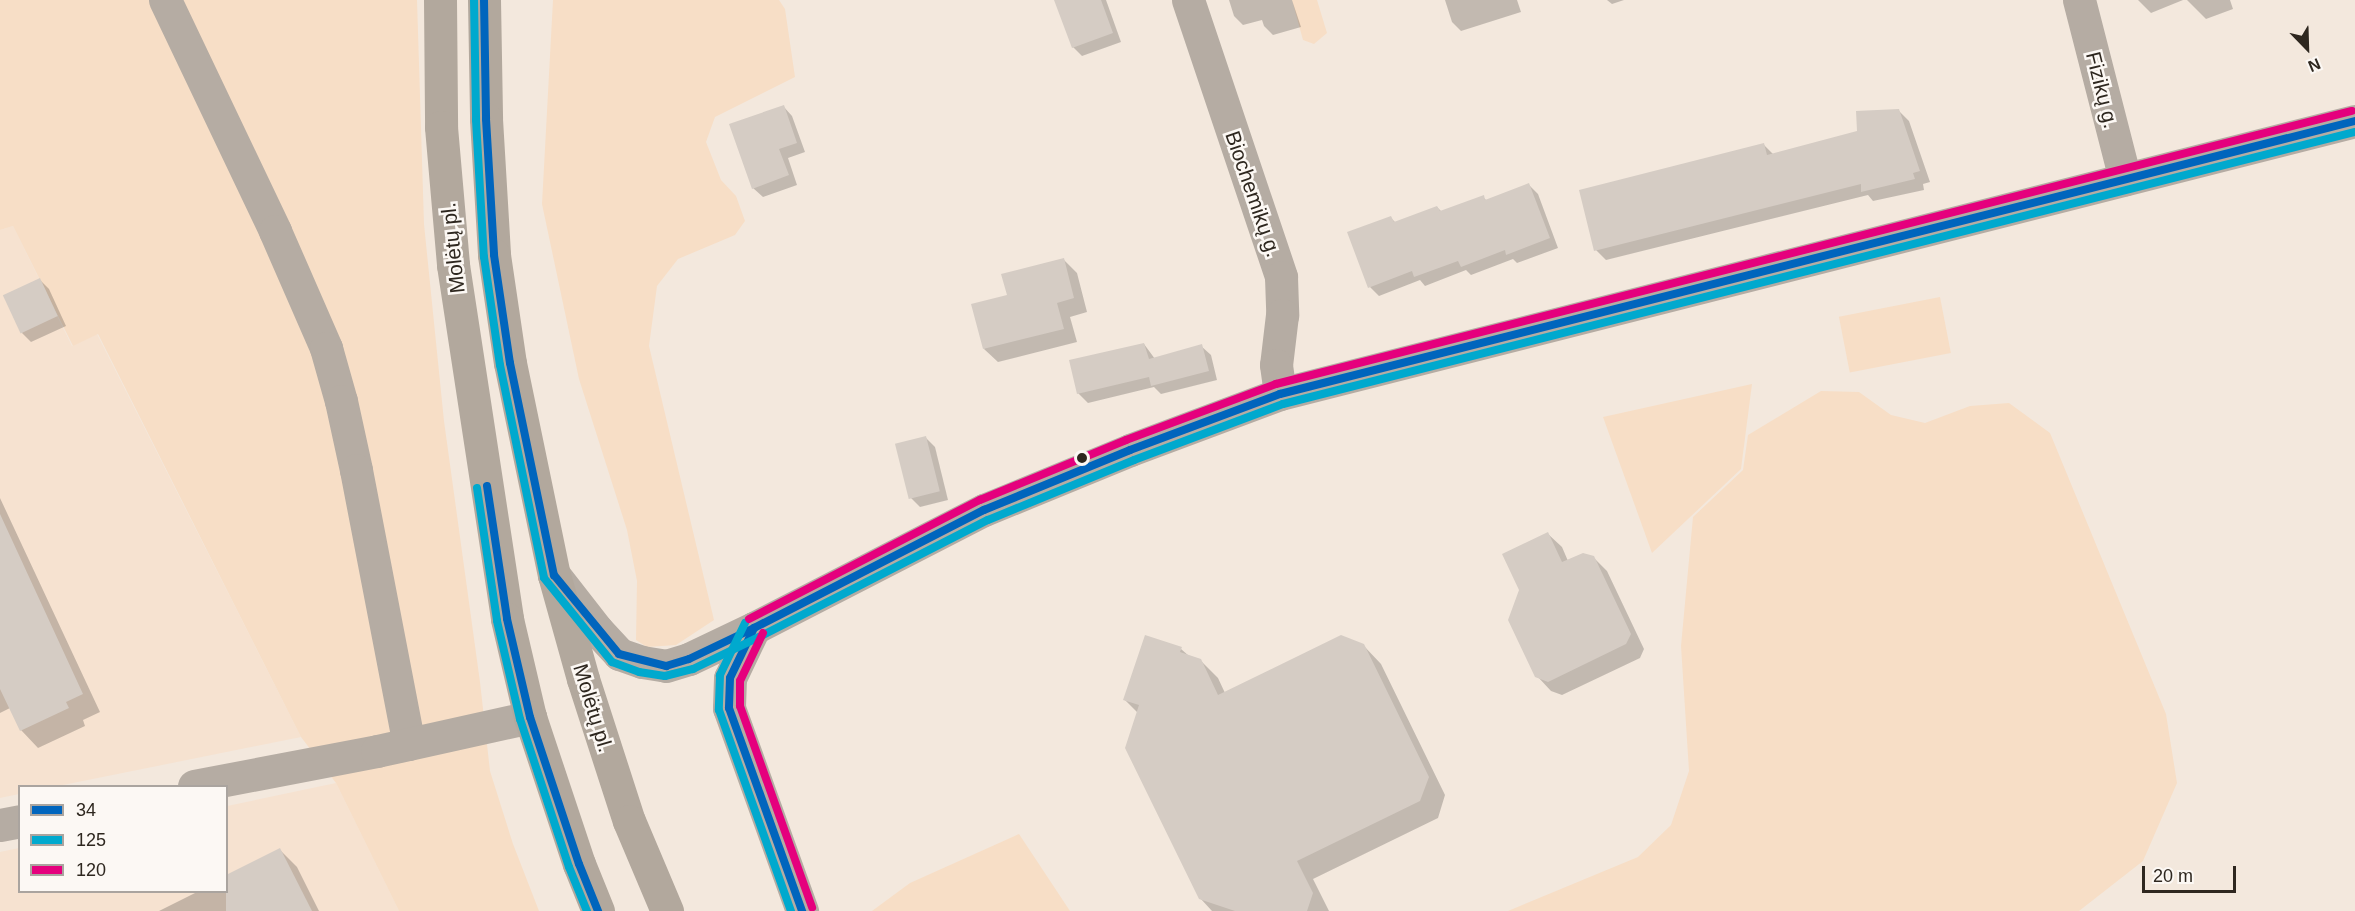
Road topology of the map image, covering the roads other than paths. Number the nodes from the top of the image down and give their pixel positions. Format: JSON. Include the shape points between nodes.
{"nodes":[{"id":1,"x":165,"y":0,"type":"edge"},
{"id":2,"x":440,"y":0,"type":"edge"},
{"id":3,"x":484,"y":0,"type":"edge"},
{"id":4,"x":1188,"y":0,"type":"edge"},
{"id":5,"x":2079,"y":0,"type":"edge"},
{"id":6,"x":2355,"y":122,"type":"edge"},
{"id":7,"x":2125,"y":179,"type":"junction"},
{"id":8,"x":1280,"y":394,"type":"junction"},
{"id":9,"x":554,"y":575,"type":"junction"},
{"id":10,"x":754,"y":628,"type":"junction"},
{"id":11,"x":530,"y":717,"type":"junction"},
{"id":12,"x":408,"y":744,"type":"junction"},
{"id":13,"x":199,"y":785,"type":"edge"},
{"id":14,"x":18,"y":821,"type":"edge"},
{"id":15,"x":0,"y":825,"type":"edge"},
{"id":16,"x":598,"y":911,"type":"edge"},
{"id":17,"x":667,"y":911,"type":"edge"},
{"id":18,"x":802,"y":911,"type":"edge"}],
"edges":[{"from":1,"to":12,"type":"street","via":[[276,231],[326,348],[356,470]]},
{"from":2,"to":11,"type":"highway","name":"Molėtų pl.","via":[[441,127],[453,265],[507,619]]},
{"from":3,"to":9,"type":"highway","name":"Molėtų pl.","via":[[494,255],[510,363]]},
{"from":4,"to":8,"type":"street","name":"Biochemikų g.","via":[[1281,277],[1282,315],[1276,365]]},
{"from":5,"to":7,"type":"street","name":"Fizikų g."},
{"from":6,"to":7,"type":"street"},
{"from":7,"to":8,"type":"street"},
{"from":8,"to":10,"type":"street","via":[[984,510]]},
{"from":9,"to":10,"type":"street","via":[[619,654],[642,662],[666,666]]},
{"from":9,"to":17,"type":"highway","name":"Molėtų pl.","via":[[629,821]]},
{"from":10,"to":18,"type":"street","via":[[730,678],[729,708]]},
{"from":11,"to":12,"type":"street"},
{"from":11,"to":16,"type":"highway","name":"Molėtų pl."},
{"from":12,"to":13,"type":"street"},
{"from":14,"to":15,"type":"street"}]}
